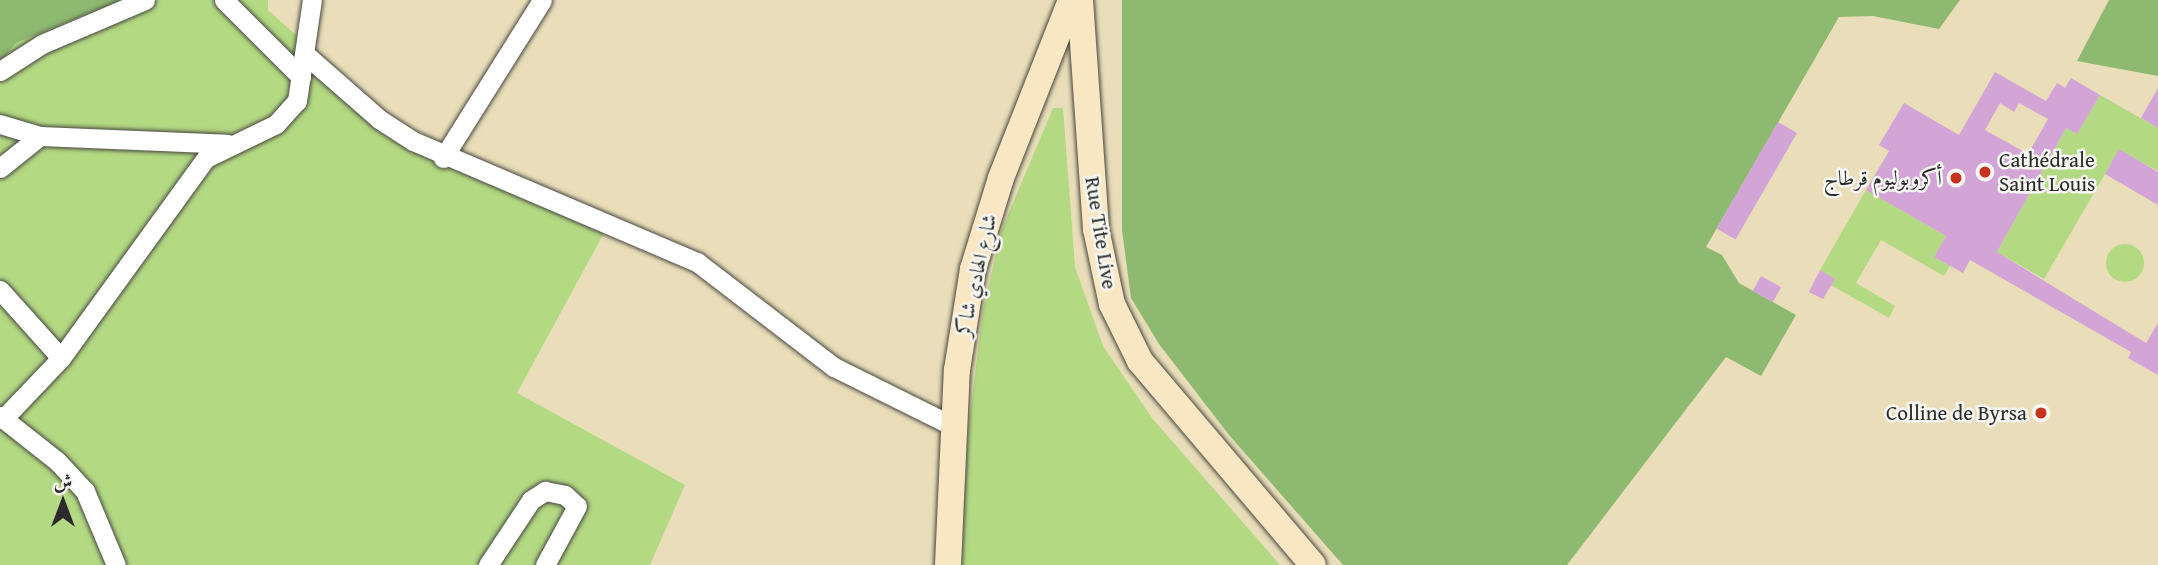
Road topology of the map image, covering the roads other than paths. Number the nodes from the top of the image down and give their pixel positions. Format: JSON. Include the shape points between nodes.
{"nodes":[{"id":1,"x":145,"y":0,"type":"edge"},
{"id":2,"x":224,"y":0,"type":"edge"},
{"id":3,"x":312,"y":0,"type":"edge"},
{"id":4,"x":542,"y":0,"type":"edge"},
{"id":5,"x":1071,"y":0,"type":"edge"},
{"id":6,"x":1080,"y":0,"type":"edge"},
{"id":7,"x":306,"y":55,"type":"junction"},
{"id":8,"x":0,"y":71,"type":"edge"},
{"id":9,"x":301,"y":77,"type":"junction"},
{"id":10,"x":0,"y":124,"type":"edge"},
{"id":11,"x":40,"y":136,"type":"junction"},
{"id":12,"x":232,"y":144,"type":"junction"},
{"id":13,"x":443,"y":158,"type":"junction"},
{"id":14,"x":0,"y":168,"type":"edge"},
{"id":15,"x":0,"y":289,"type":"edge"},
{"id":16,"x":61,"y":358,"type":"junction"},
{"id":17,"x":1,"y":418,"type":"edge"},
{"id":18,"x":956,"y":427,"type":"junction"},
{"id":19,"x":116,"y":565,"type":"edge"},
{"id":20,"x":488,"y":565,"type":"edge"},
{"id":21,"x":545,"y":565,"type":"edge"},
{"id":22,"x":948,"y":565,"type":"edge"},
{"id":23,"x":1313,"y":565,"type":"edge"}],
"edges":[{"from":1,"to":8,"type":"street","via":[[42,44]]},
{"from":2,"to":9,"type":"street"},
{"from":3,"to":7,"type":"street"},
{"from":4,"to":13,"type":"street"},
{"from":5,"to":18,"type":"street","name":"شارع الهادي شاكر","via":[[1001,178],[973,269],[961,332]]},
{"from":6,"to":23,"type":"street","name":"Rue Tite Live","via":[[1096,229],[1116,313],[1140,361]]},
{"from":7,"to":9,"type":"street"},
{"from":7,"to":13,"type":"street","via":[[379,119]]},
{"from":9,"to":12,"type":"street","via":[[297,101],[286,116]]},
{"from":10,"to":11,"type":"street"},
{"from":11,"to":12,"type":"street"},
{"from":11,"to":14,"type":"street"},
{"from":12,"to":16,"type":"street","via":[[198,167]]},
{"from":13,"to":18,"type":"street","via":[[697,262],[834,367]]},
{"from":15,"to":16,"type":"street"},
{"from":16,"to":17,"type":"street"},
{"from":17,"to":19,"type":"street","via":[[57,461],[85,491]]},
{"from":18,"to":22,"type":"street","name":"شارع الهادي شاكر"},
{"from":20,"to":21,"type":"street","via":[[524,508],[545,491],[565,495],[577,506]]}]}
